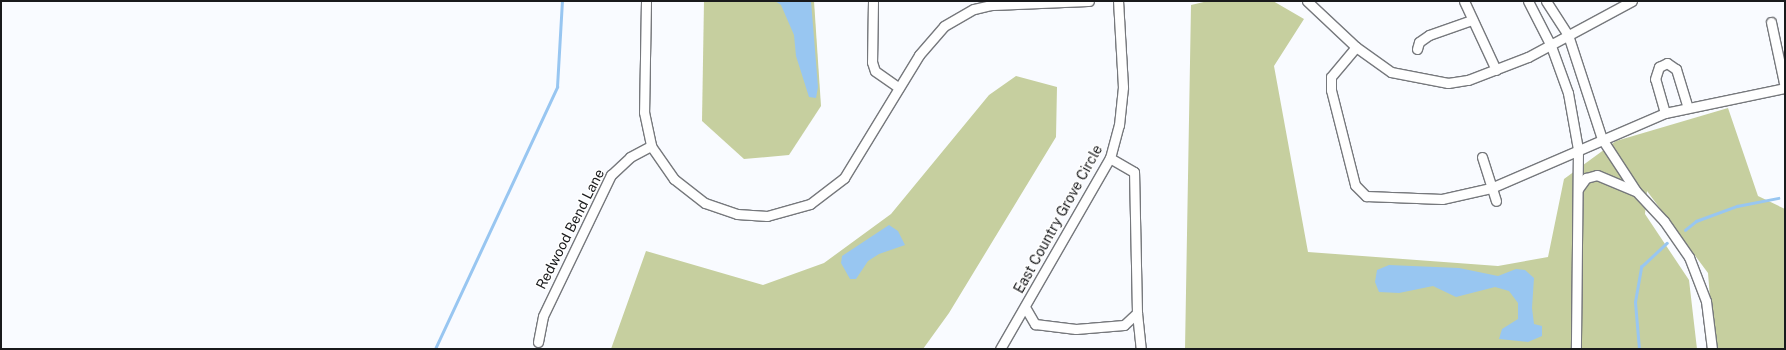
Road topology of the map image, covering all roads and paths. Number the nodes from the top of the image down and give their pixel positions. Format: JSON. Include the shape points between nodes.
{"nodes":[{"id":1,"x":646,"y":1,"type":"edge"},
{"id":2,"x":873,"y":1,"type":"edge"},
{"id":3,"x":1089,"y":1,"type":"edge"},
{"id":4,"x":1118,"y":1,"type":"edge"},
{"id":5,"x":1464,"y":1,"type":"edge"},
{"id":6,"x":1528,"y":1,"type":"edge"},
{"id":7,"x":1546,"y":1,"type":"edge"},
{"id":8,"x":1632,"y":1,"type":"edge"},
{"id":9,"x":1020,"y":2,"type":"edge"},
{"id":10,"x":1311,"y":2,"type":"edge"},
{"id":11,"x":1472,"y":20,"type":"junction"},
{"id":12,"x":1771,"y":22,"type":"dead end"},
{"id":13,"x":1568,"y":35,"type":"junction"},
{"id":14,"x":1551,"y":46,"type":"junction"},
{"id":15,"x":1356,"y":47,"type":"junction"},
{"id":16,"x":1417,"y":49,"type":"dead end"},
{"id":17,"x":1496,"y":70,"type":"junction"},
{"id":18,"x":898,"y":88,"type":"junction"},
{"id":19,"x":1785,"y":88,"type":"edge"},
{"id":20,"x":1687,"y":106,"type":"junction"},
{"id":21,"x":1665,"y":113,"type":"junction"},
{"id":22,"x":1602,"y":139,"type":"junction"},
{"id":23,"x":651,"y":146,"type":"junction"},
{"id":24,"x":1578,"y":149,"type":"junction"},
{"id":25,"x":1482,"y":157,"type":"dead end"},
{"id":26,"x":1110,"y":158,"type":"junction"},
{"id":27,"x":1491,"y":188,"type":"junction"},
{"id":28,"x":1578,"y":189,"type":"junction"},
{"id":29,"x":1636,"y":191,"type":"junction"},
{"id":30,"x":1496,"y":201,"type":"dead end"},
{"id":31,"x":1025,"y":307,"type":"junction"},
{"id":32,"x":1137,"y":313,"type":"junction"},
{"id":33,"x":538,"y":342,"type":"dead end"},
{"id":34,"x":1000,"y":349,"type":"edge"},
{"id":35,"x":1141,"y":349,"type":"edge"},
{"id":36,"x":1576,"y":349,"type":"edge"},
{"id":37,"x":1712,"y":349,"type":"edge"}],
"edges":[{"from":1,"to":23,"type":"street","via":[[644,112]]},
{"from":2,"to":18,"type":"street","via":[[872,62],[875,71]]},
{"from":3,"to":9,"type":"street"},
{"from":4,"to":26,"type":"street","name":"East Country Grove Circle","via":[[1123,87],[1119,125]]},
{"from":5,"to":11,"type":"street"},
{"from":6,"to":14,"type":"street"},
{"from":7,"to":13,"type":"street"},
{"from":8,"to":13,"type":"street"},
{"from":9,"to":18,"type":"street","via":[[974,9],[944,26],[929,42]]},
{"from":10,"to":15,"type":"street"},
{"from":11,"to":16,"type":"street","via":[[1429,35],[1419,42]]},
{"from":11,"to":17,"type":"street"},
{"from":12,"to":19,"type":"street"},
{"from":13,"to":14,"type":"street"},
{"from":13,"to":22,"type":"street"},
{"from":14,"to":17,"type":"street"},
{"from":14,"to":24,"type":"street","via":[[1568,93]]},
{"from":15,"to":17,"type":"street","via":[[1391,72],[1427,81],[1468,80]]},
{"from":15,"to":27,"type":"street","via":[[1331,77],[1331,90],[1355,184],[1366,196],[1442,199]]},
{"from":18,"to":23,"type":"street","via":[[844,178],[810,204],[783,213],[737,214],[705,203],[674,179]]},
{"from":19,"to":20,"type":"street"},
{"from":20,"to":21,"type":"street"},
{"from":20,"to":21,"type":"street","via":[[1676,69],[1666,63],[1659,67],[1655,79]]},
{"from":21,"to":22,"type":"street"},
{"from":22,"to":24,"type":"street"},
{"from":22,"to":29,"type":"street"},
{"from":23,"to":33,"type":"street","name":"Redwood Bend Lane","via":[[618,167],[603,190],[543,316]]},
{"from":24,"to":27,"type":"street"},
{"from":24,"to":28,"type":"street"},
{"from":25,"to":27,"type":"street"},
{"from":26,"to":31,"type":"street","name":"East Country Grove Circle"},
{"from":26,"to":32,"type":"street","via":[[1134,172]]},
{"from":27,"to":30,"type":"street"},
{"from":28,"to":29,"type":"street","via":[[1586,178],[1596,175]]},
{"from":28,"to":36,"type":"street"},
{"from":29,"to":37,"type":"street","via":[[1664,221],[1690,257],[1706,301]]},
{"from":31,"to":32,"type":"street","via":[[1035,324],[1076,329],[1124,325]]},
{"from":31,"to":34,"type":"street","name":"East Country Grove Circle"},
{"from":32,"to":35,"type":"street"}]}
